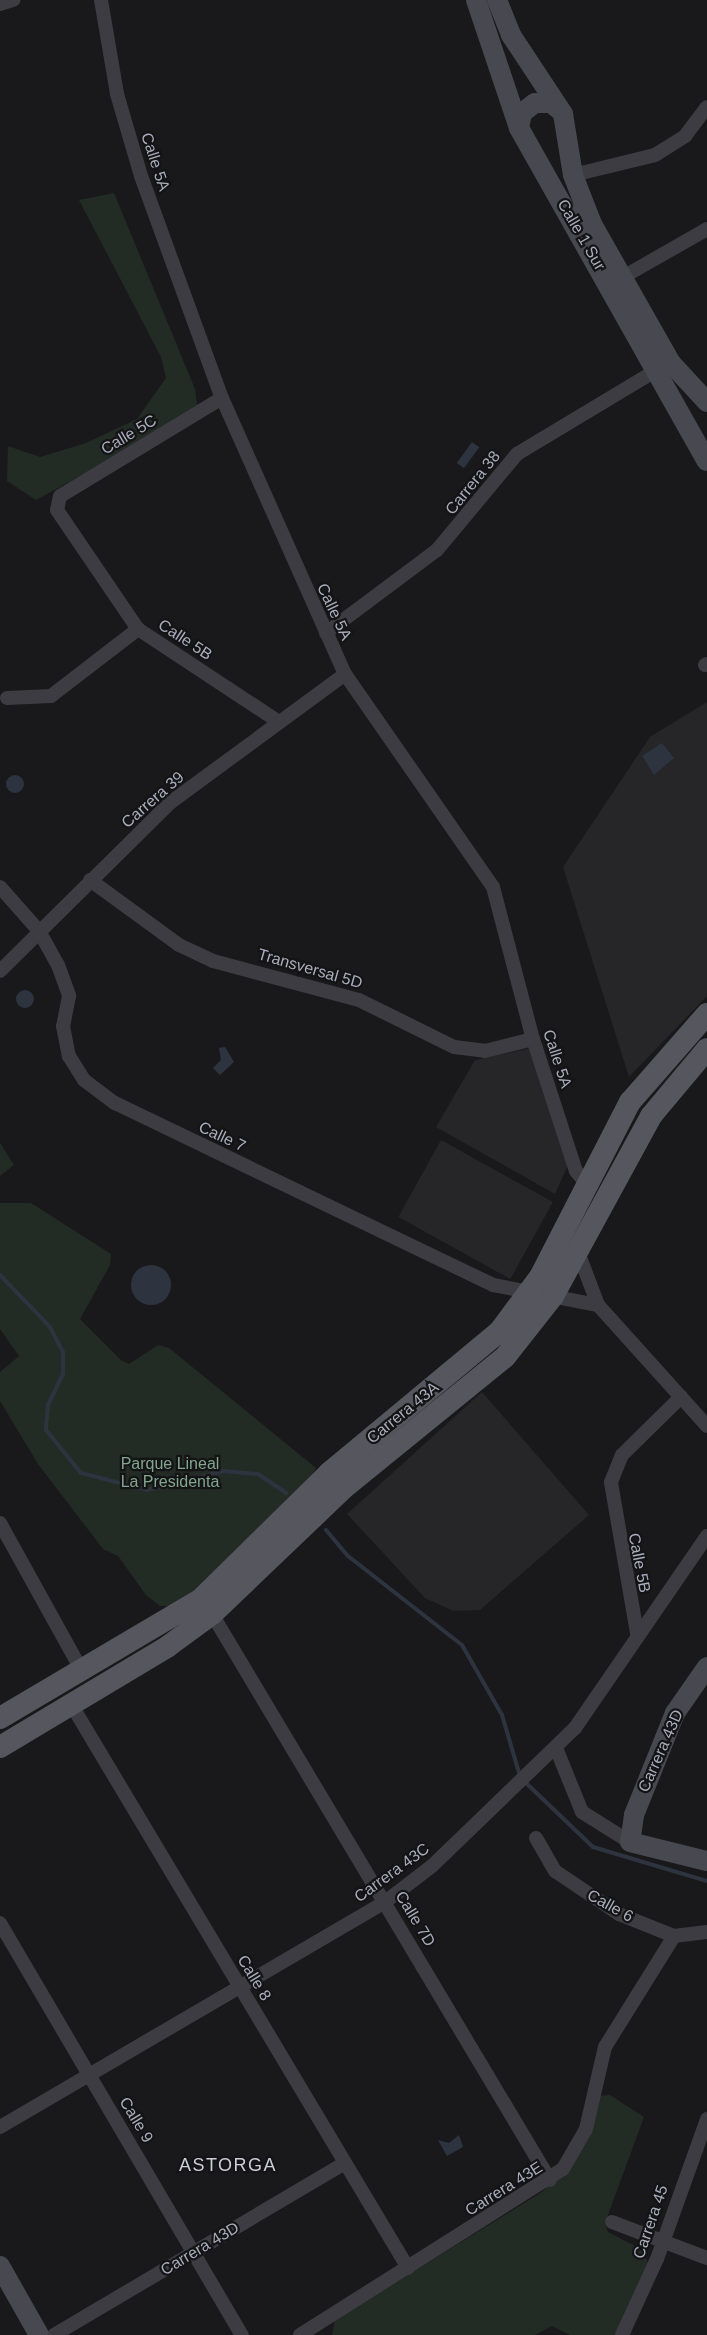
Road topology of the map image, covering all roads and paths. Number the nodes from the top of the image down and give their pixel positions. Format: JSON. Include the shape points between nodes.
{"nodes":[{"id":1,"x":13,"y":0,"type":"edge"},
{"id":2,"x":101,"y":0,"type":"edge"},
{"id":3,"x":476,"y":0,"type":"edge"},
{"id":4,"x":497,"y":0,"type":"edge"},
{"id":5,"x":0,"y":4,"type":"edge"},
{"id":6,"x":707,"y":107,"type":"edge"},
{"id":7,"x":563,"y":114,"type":"junction"},
{"id":8,"x":519,"y":129,"type":"junction"},
{"id":9,"x":573,"y":175,"type":"junction"},
{"id":10,"x":707,"y":229,"type":"edge"},
{"id":11,"x":623,"y":277,"type":"junction"},
{"id":12,"x":657,"y":370,"type":"junction"},
{"id":13,"x":222,"y":398,"type":"junction"},
{"id":14,"x":707,"y":402,"type":"edge"},
{"id":15,"x":707,"y":460,"type":"edge"},
{"id":16,"x":57,"y":502,"type":"joint"},
{"id":17,"x":138,"y":629,"type":"junction"},
{"id":18,"x":326,"y":633,"type":"junction"},
{"id":19,"x":345,"y":674,"type":"junction"},
{"id":20,"x":7,"y":698,"type":"dead end"},
{"id":21,"x":279,"y":722,"type":"junction"},
{"id":22,"x":90,"y":880,"type":"junction"},
{"id":23,"x":0,"y":887,"type":"edge"},
{"id":24,"x":39,"y":931,"type":"junction"},
{"id":25,"x":0,"y":971,"type":"edge"},
{"id":26,"x":707,"y":1014,"type":"edge"},
{"id":27,"x":533,"y":1039,"type":"junction"},
{"id":28,"x":707,"y":1049,"type":"edge"},
{"id":29,"x":598,"y":1192,"type":"junction"},
{"id":30,"x":578,"y":1252,"type":"junction"},
{"id":31,"x":529,"y":1295,"type":"junction"},
{"id":32,"x":553,"y":1296,"type":"junction"},
{"id":33,"x":598,"y":1305,"type":"junction"},
{"id":34,"x":681,"y":1397,"type":"junction"},
{"id":35,"x":707,"y":1426,"type":"edge"},
{"id":36,"x":0,"y":1523,"type":"edge"},
{"id":37,"x":707,"y":1536,"type":"edge"},
{"id":38,"x":212,"y":1614,"type":"junction"},
{"id":39,"x":637,"y":1633,"type":"junction"},
{"id":40,"x":707,"y":1667,"type":"edge"},
{"id":41,"x":82,"y":1671,"type":"junction"},
{"id":42,"x":71,"y":1704,"type":"junction"},
{"id":43,"x":0,"y":1718,"type":"edge"},
{"id":44,"x":0,"y":1747,"type":"edge"},
{"id":45,"x":556,"y":1748,"type":"junction"},
{"id":46,"x":536,"y":1838,"type":"dead end"},
{"id":47,"x":630,"y":1842,"type":"junction"},
{"id":48,"x":707,"y":1861,"type":"edge"},
{"id":49,"x":385,"y":1902,"type":"junction"},
{"id":50,"x":0,"y":1923,"type":"edge"},
{"id":51,"x":707,"y":1932,"type":"edge"},
{"id":52,"x":674,"y":1936,"type":"junction"},
{"id":53,"x":240,"y":1987,"type":"junction"},
{"id":54,"x":91,"y":2076,"type":"junction"},
{"id":55,"x":707,"y":2119,"type":"edge"},
{"id":56,"x":0,"y":2127,"type":"edge"},
{"id":57,"x":345,"y":2163,"type":"junction"},
{"id":58,"x":550,"y":2180,"type":"junction"},
{"id":59,"x":612,"y":2222,"type":"dead end"},
{"id":60,"x":664,"y":2241,"type":"junction"},
{"id":61,"x":195,"y":2252,"type":"junction"},
{"id":62,"x":707,"y":2258,"type":"edge"},
{"id":63,"x":408,"y":2268,"type":"junction"},
{"id":64,"x":1,"y":2269,"type":"edge"},
{"id":65,"x":39,"y":2335,"type":"edge"},
{"id":66,"x":54,"y":2335,"type":"edge"},
{"id":67,"x":242,"y":2335,"type":"edge"},
{"id":68,"x":300,"y":2335,"type":"edge"},
{"id":69,"x":622,"y":2335,"type":"edge"}],
"edges":[{"from":1,"to":5,"type":"street"},
{"from":2,"to":13,"type":"street","name":"Calle 5A","via":[[117,94],[141,176]]},
{"from":3,"to":8,"type":"street","name":"Calle 1 Sur"},
{"from":4,"to":7,"type":"street","name":"Calle 1 Sur","via":[[511,35]]},
{"from":6,"to":9,"type":"street","via":[[684,136],[655,155]]},
{"from":7,"to":8,"type":"street","via":[[551,103],[535,103],[522,113]]},
{"from":7,"to":9,"type":"street","name":"Calle 1 Sur"},
{"from":8,"to":12,"type":"street","name":"Calle 1 Sur"},
{"from":9,"to":11,"type":"street","name":"Calle 1 Sur"},
{"from":10,"to":11,"type":"street"},
{"from":11,"to":14,"type":"street","name":"Calle 1 Sur","via":[[671,363]]},
{"from":12,"to":15,"type":"street","name":"Calle 1 Sur"},
{"from":12,"to":18,"type":"street","name":"Carrera 38","via":[[517,454],[437,550]]},
{"from":13,"to":16,"type":"street","name":"Calle 5C"},
{"from":13,"to":18,"type":"street","name":"Calle 5A"},
{"from":16,"to":17,"type":"street","name":"Calle 5B"},
{"from":17,"to":20,"type":"street","via":[[51,696]]},
{"from":17,"to":21,"type":"street","name":"Calle 5B"},
{"from":18,"to":19,"type":"street","name":"Calle 5A"},
{"from":19,"to":21,"type":"street","name":"Carrera 39"},
{"from":19,"to":27,"type":"street","name":"Calle 5A","via":[[493,887]]},
{"from":21,"to":22,"type":"street","name":"Carrera 39","via":[[171,802]]},
{"from":22,"to":24,"type":"street","name":"Carrera 39"},
{"from":22,"to":27,"type":"street","name":"Transversal 5D","via":[[179,945],[213,961],[359,1000],[454,1047],[485,1051]]},
{"from":23,"to":24,"type":"street","name":"Calle 7"},
{"from":24,"to":25,"type":"street","name":"Carrera 39"},
{"from":24,"to":31,"type":"street","name":"Calle 7","via":[[69,996],[63,1026],[69,1056],[84,1080],[182,1137],[493,1286]]},
{"from":26,"to":29,"type":"main road","name":"Carrera 43A","via":[[630,1102]]},
{"from":27,"to":29,"type":"street","name":"Calle 5A","via":[[576,1171]]},
{"from":28,"to":29,"type":"main road","name":"Carrera 43A","via":[[660,1102]]},
{"from":29,"to":30,"type":"main road","name":"Carrera 43A"},
{"from":29,"to":31,"type":"main road","name":"Carrera 43A"},
{"from":30,"to":32,"type":"main road","name":"Carrera 43A"},
{"from":30,"to":33,"type":"street"},
{"from":31,"to":32,"type":"street","name":"Calle 7"},
{"from":31,"to":41,"type":"main road","name":"Carrera 43A","via":[[485,1345],[329,1473],[201,1599]]},
{"from":32,"to":33,"type":"street"},
{"from":32,"to":38,"type":"main road","name":"Carrera 43A","via":[[505,1357],[345,1487]]},
{"from":33,"to":34,"type":"street"},
{"from":34,"to":35,"type":"street"},
{"from":34,"to":39,"type":"street","name":"Calle 5B","via":[[622,1455],[611,1499]]},
{"from":36,"to":41,"type":"street"},
{"from":37,"to":39,"type":"street","name":"Carrera 43C"},
{"from":38,"to":42,"type":"main road","name":"Carrera 43A"},
{"from":38,"to":49,"type":"street","name":"Calle 7D"},
{"from":39,"to":45,"type":"street","name":"Carrera 43C","via":[[612,1680]]},
{"from":40,"to":47,"type":"street","name":"Carrera 43D","via":[[675,1713],[634,1815]]},
{"from":41,"to":43,"type":"main road","name":"Carrera 43A"},
{"from":42,"to":44,"type":"main road","name":"Carrera 43A"},
{"from":42,"to":53,"type":"street","name":"Calle 8"},
{"from":45,"to":47,"type":"street","via":[[582,1812]]},
{"from":45,"to":49,"type":"street","name":"Carrera 43C","via":[[461,1840]]},
{"from":46,"to":52,"type":"street","name":"Calle 6","via":[[568,1882],[619,1914]]},
{"from":47,"to":48,"type":"street"},
{"from":49,"to":53,"type":"street","name":"Carrera 43C"},
{"from":49,"to":58,"type":"street","name":"Calle 7D"},
{"from":50,"to":54,"type":"street","name":"Calle 9"},
{"from":51,"to":52,"type":"street","name":"Calle 6"},
{"from":52,"to":58,"type":"street","name":"Carrera 43E","via":[[605,2047],[586,2129]]},
{"from":53,"to":54,"type":"street","name":"Carrera 43C"},
{"from":53,"to":57,"type":"street","name":"Calle 8"},
{"from":54,"to":56,"type":"street","name":"Carrera 43C"},
{"from":54,"to":61,"type":"street","name":"Calle 9"},
{"from":55,"to":60,"type":"street","name":"Carrera 45"},
{"from":57,"to":61,"type":"street","name":"Carrera 43D"},
{"from":57,"to":63,"type":"street","name":"Calle 8"},
{"from":58,"to":63,"type":"street","name":"Carrera 43E"},
{"from":59,"to":60,"type":"street"},
{"from":60,"to":62,"type":"street"},
{"from":60,"to":69,"type":"street","name":"Carrera 45"},
{"from":61,"to":66,"type":"street","name":"Carrera 43D"},
{"from":61,"to":67,"type":"street","name":"Calle 9"},
{"from":63,"to":68,"type":"street","name":"Carrera 43E"},
{"from":64,"to":65,"type":"street"}]}
